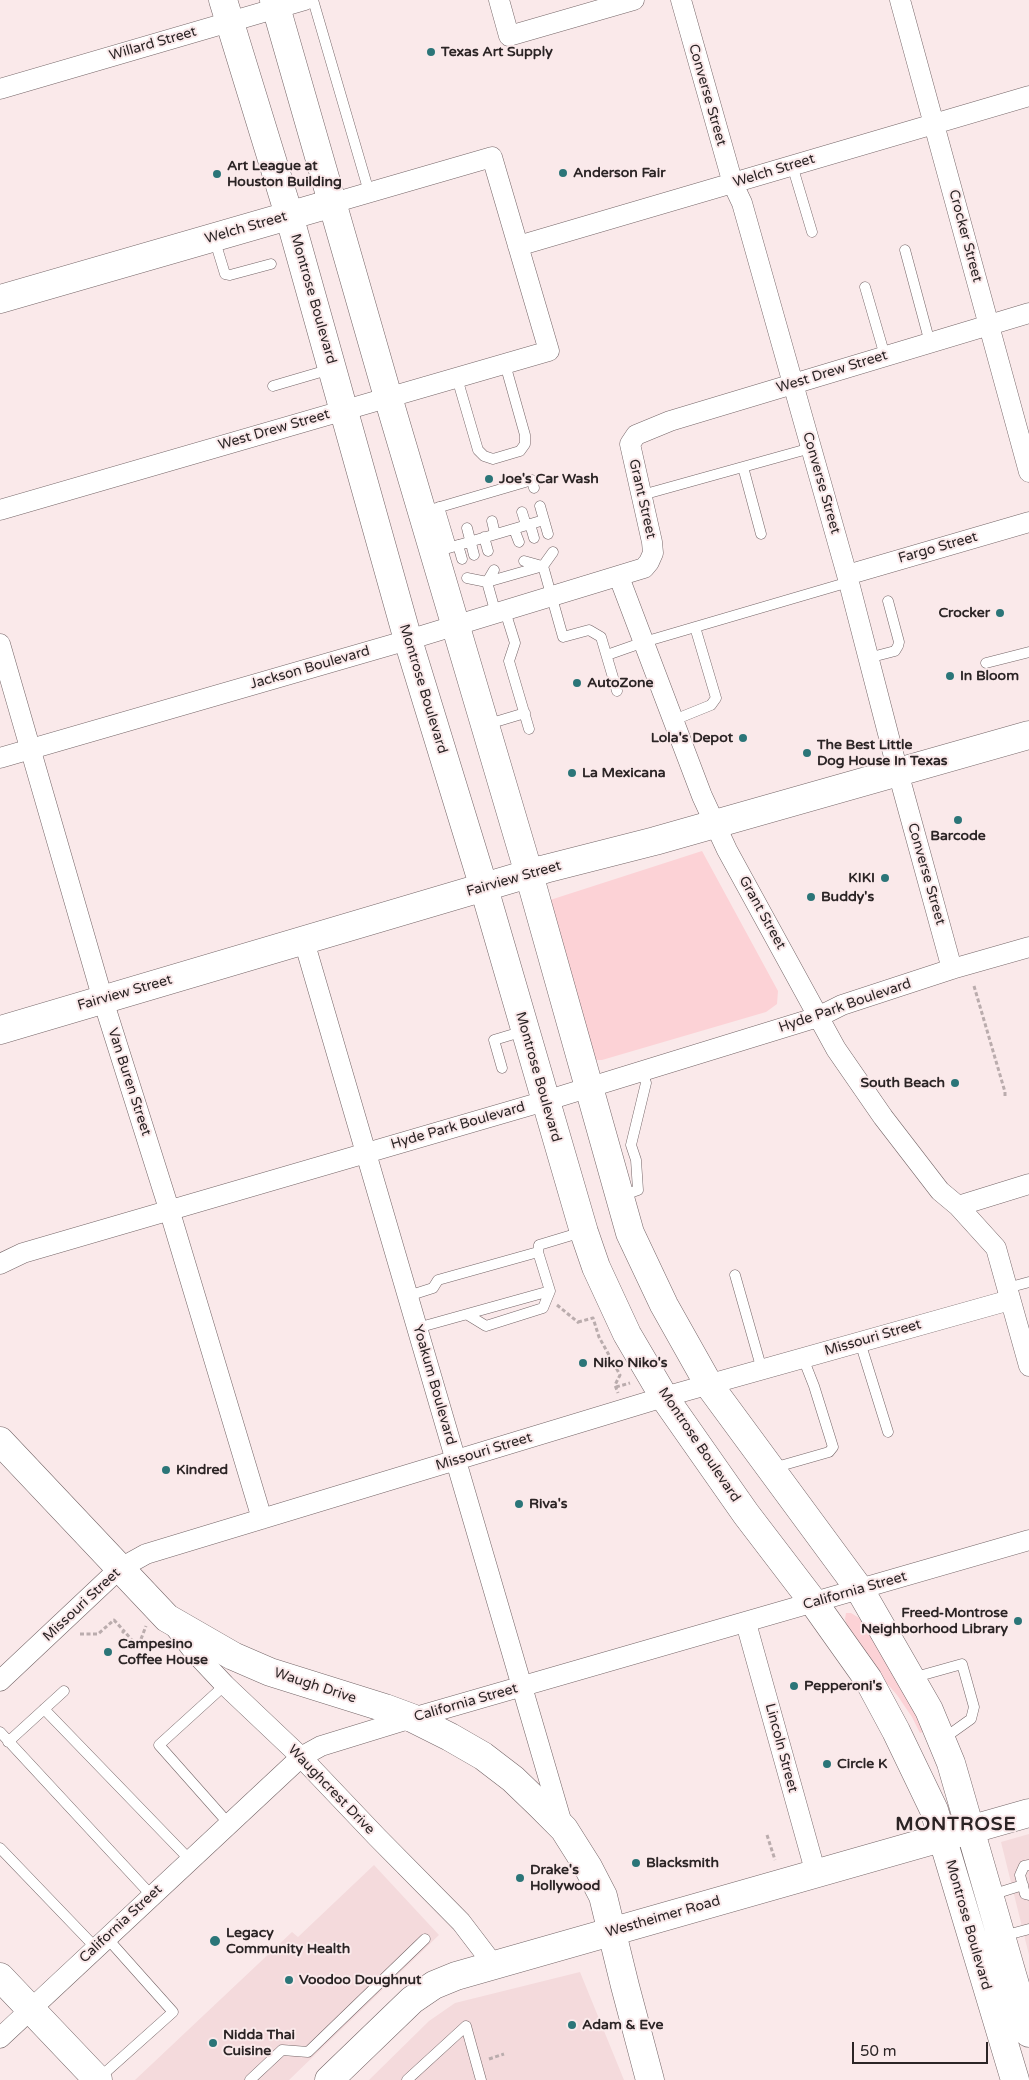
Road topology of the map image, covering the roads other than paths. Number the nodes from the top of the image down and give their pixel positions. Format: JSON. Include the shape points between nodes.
{"nodes":[{"id":1,"x":305,"y":0,"type":"edge"},
{"id":2,"x":313,"y":0,"type":"edge"},
{"id":3,"x":499,"y":0,"type":"edge"},
{"id":4,"x":634,"y":0,"type":"edge"},
{"id":5,"x":681,"y":0,"type":"edge"},
{"id":6,"x":900,"y":0,"type":"edge"},
{"id":7,"x":276,"y":4,"type":"edge"},
{"id":8,"x":226,"y":11,"type":"edge"},
{"id":9,"x":0,"y":89,"type":"edge"},
{"id":10,"x":1029,"y":96,"type":"edge"},
{"id":11,"x":934,"y":123,"type":"junction"},
{"id":12,"x":792,"y":165,"type":"junction"},
{"id":13,"x":732,"y":184,"type":"junction"},
{"id":14,"x":369,"y":192,"type":"junction"},
{"id":15,"x":333,"y":203,"type":"junction"},
{"id":16,"x":289,"y":215,"type":"junction"},
{"id":17,"x":812,"y":232,"type":"dead end"},
{"id":18,"x":214,"y":237,"type":"junction"},
{"id":19,"x":518,"y":246,"type":"junction"},
{"id":20,"x":905,"y":250,"type":"dead end"},
{"id":21,"x":271,"y":264,"type":"dead end"},
{"id":22,"x":865,"y":287,"type":"dead end"},
{"id":23,"x":0,"y":299,"type":"edge"},
{"id":24,"x":1029,"y":313,"type":"edge"},
{"id":25,"x":989,"y":325,"type":"junction"},
{"id":26,"x":930,"y":343,"type":"junction"},
{"id":27,"x":885,"y":356,"type":"junction"},
{"id":28,"x":505,"y":364,"type":"junction"},
{"id":29,"x":332,"y":368,"type":"junction"},
{"id":30,"x":457,"y":378,"type":"junction"},
{"id":31,"x":792,"y":385,"type":"junction"},
{"id":32,"x":273,"y":386,"type":"dead end"},
{"id":33,"x":388,"y":397,"type":"junction"},
{"id":34,"x":344,"y":410,"type":"junction"},
{"id":35,"x":636,"y":435,"type":"joint"},
{"id":36,"x":811,"y":448,"type":"junction"},
{"id":37,"x":743,"y":467,"type":"junction"},
{"id":38,"x":1029,"y":472,"type":"edge"},
{"id":39,"x":534,"y":488,"type":"dead end"},
{"id":40,"x":642,"y":495,"type":"junction"},
{"id":41,"x":540,"y":506,"type":"dead end"},
{"id":42,"x":0,"y":510,"type":"edge"},
{"id":43,"x":431,"y":510,"type":"junction"},
{"id":44,"x":522,"y":512,"type":"dead end"},
{"id":45,"x":544,"y":520,"type":"junction"},
{"id":46,"x":492,"y":521,"type":"dead end"},
{"id":47,"x":1029,"y":522,"type":"edge"},
{"id":48,"x":528,"y":525,"type":"junction"},
{"id":49,"x":467,"y":528,"type":"dead end"},
{"id":50,"x":514,"y":529,"type":"junction"},
{"id":51,"x":495,"y":534,"type":"junction"},
{"id":52,"x":548,"y":534,"type":"dead end"},
{"id":53,"x":761,"y":534,"type":"dead end"},
{"id":54,"x":484,"y":537,"type":"junction"},
{"id":55,"x":534,"y":538,"type":"dead end"},
{"id":56,"x":471,"y":541,"type":"junction"},
{"id":57,"x":518,"y":542,"type":"dead end"},
{"id":58,"x":448,"y":548,"type":"junction"},
{"id":59,"x":488,"y":551,"type":"dead end"},
{"id":60,"x":553,"y":552,"type":"dead end"},
{"id":61,"x":474,"y":555,"type":"dead end"},
{"id":62,"x":462,"y":559,"type":"dead end"},
{"id":63,"x":524,"y":561,"type":"dead end"},
{"id":64,"x":541,"y":561,"type":"junction"},
{"id":65,"x":494,"y":570,"type":"dead end"},
{"id":66,"x":480,"y":574,"type":"dead end"},
{"id":67,"x":619,"y":577,"type":"junction"},
{"id":68,"x":467,"y":578,"type":"dead end"},
{"id":69,"x":848,"y":578,"type":"junction"},
{"id":70,"x":487,"y":582,"type":"junction"},
{"id":71,"x":552,"y":597,"type":"junction"},
{"id":72,"x":888,"y":601,"type":"dead end"},
{"id":73,"x":500,"y":612,"type":"junction"},
{"id":74,"x":455,"y":626,"type":"junction"},
{"id":75,"x":695,"y":627,"type":"junction"},
{"id":76,"x":408,"y":640,"type":"junction"},
{"id":77,"x":644,"y":642,"type":"junction"},
{"id":78,"x":0,"y":644,"type":"edge"},
{"id":79,"x":1029,"y":652,"type":"edge"},
{"id":80,"x":607,"y":655,"type":"junction"},
{"id":81,"x":868,"y":658,"type":"junction"},
{"id":82,"x":986,"y":663,"type":"dead end"},
{"id":83,"x":617,"y":691,"type":"dead end"},
{"id":84,"x":525,"y":713,"type":"junction"},
{"id":85,"x":674,"y":720,"type":"junction"},
{"id":86,"x":485,"y":725,"type":"junction"},
{"id":87,"x":529,"y":729,"type":"dead end"},
{"id":88,"x":1029,"y":735,"type":"edge"},
{"id":89,"x":32,"y":748,"type":"junction"},
{"id":90,"x":0,"y":758,"type":"edge"},
{"id":91,"x":898,"y":772,"type":"junction"},
{"id":92,"x":715,"y":823,"type":"junction"},
{"id":93,"x":530,"y":874,"type":"junction"},
{"id":94,"x":484,"y":888,"type":"junction"},
{"id":95,"x":304,"y":941,"type":"junction"},
{"id":96,"x":1029,"y":947,"type":"edge"},
{"id":97,"x":952,"y":969,"type":"junction"},
{"id":98,"x":103,"y":1000,"type":"junction"},
{"id":99,"x":818,"y":1017,"type":"junction"},
{"id":100,"x":0,"y":1030,"type":"edge"},
{"id":101,"x":525,"y":1031,"type":"junction"},
{"id":102,"x":502,"y":1068,"type":"dead end"},
{"id":103,"x":642,"y":1071,"type":"junction"},
{"id":104,"x":589,"y":1087,"type":"junction"},
{"id":105,"x":546,"y":1100,"type":"junction"},
{"id":106,"x":619,"y":1148,"type":"junction"},
{"id":107,"x":365,"y":1153,"type":"junction"},
{"id":108,"x":1029,"y":1184,"type":"edge"},
{"id":109,"x":958,"y":1206,"type":"junction"},
{"id":110,"x":169,"y":1209,"type":"junction"},
{"id":111,"x":584,"y":1232,"type":"junction"},
{"id":112,"x":538,"y":1252,"type":"junction"},
{"id":113,"x":0,"y":1264,"type":"edge"},
{"id":114,"x":735,"y":1275,"type":"dead end"},
{"id":115,"x":1029,"y":1282,"type":"edge"},
{"id":116,"x":550,"y":1291,"type":"junction"},
{"id":117,"x":1008,"y":1294,"type":"junction"},
{"id":118,"x":408,"y":1296,"type":"junction"},
{"id":119,"x":468,"y":1314,"type":"junction"},
{"id":120,"x":417,"y":1328,"type":"junction"},
{"id":121,"x":860,"y":1342,"type":"junction"},
{"id":122,"x":803,"y":1358,"type":"junction"},
{"id":123,"x":1029,"y":1366,"type":"edge"},
{"id":124,"x":762,"y":1370,"type":"junction"},
{"id":125,"x":709,"y":1385,"type":"junction"},
{"id":126,"x":664,"y":1397,"type":"junction"},
{"id":127,"x":888,"y":1432,"type":"dead end"},
{"id":128,"x":0,"y":1441,"type":"edge"},
{"id":129,"x":456,"y":1460,"type":"junction"},
{"id":130,"x":771,"y":1469,"type":"junction"},
{"id":131,"x":262,"y":1519,"type":"junction"},
{"id":132,"x":1029,"y":1540,"type":"edge"},
{"id":133,"x":119,"y":1569,"type":"junction"},
{"id":134,"x":860,"y":1590,"type":"junction"},
{"id":135,"x":814,"y":1603,"type":"junction"},
{"id":136,"x":157,"y":1622,"type":"junction"},
{"id":137,"x":746,"y":1623,"type":"junction"},
{"id":138,"x":911,"y":1678,"type":"junction"},
{"id":139,"x":0,"y":1681,"type":"edge"},
{"id":140,"x":225,"y":1685,"type":"junction"},
{"id":141,"x":522,"y":1688,"type":"junction"},
{"id":142,"x":64,"y":1691,"type":"dead end"},
{"id":143,"x":44,"y":1709,"type":"junction"},
{"id":144,"x":412,"y":1718,"type":"junction"},
{"id":145,"x":0,"y":1732,"type":"edge"},
{"id":146,"x":942,"y":1740,"type":"junction"},
{"id":147,"x":8,"y":1742,"type":"junction"},
{"id":148,"x":302,"y":1757,"type":"junction"},
{"id":149,"x":1029,"y":1813,"type":"edge"},
{"id":150,"x":229,"y":1824,"type":"junction"},
{"id":151,"x":564,"y":1829,"type":"junction"},
{"id":152,"x":972,"y":1829,"type":"junction"},
{"id":153,"x":942,"y":1837,"type":"junction"},
{"id":154,"x":0,"y":1848,"type":"edge"},
{"id":155,"x":190,"y":1860,"type":"junction"},
{"id":156,"x":1029,"y":1864,"type":"edge"},
{"id":157,"x":816,"y":1874,"type":"junction"},
{"id":158,"x":1023,"y":1885,"type":"junction"},
{"id":159,"x":990,"y":1895,"type":"junction"},
{"id":160,"x":1029,"y":1895,"type":"edge"},
{"id":161,"x":152,"y":1896,"type":"junction"},
{"id":162,"x":1029,"y":1929,"type":"edge"},
{"id":163,"x":613,"y":1931,"type":"junction"},
{"id":164,"x":1002,"y":1936,"type":"junction"},
{"id":165,"x":425,"y":1939,"type":"dead end"},
{"id":166,"x":101,"y":1943,"type":"junction"},
{"id":167,"x":493,"y":1964,"type":"junction"},
{"id":168,"x":0,"y":1977,"type":"edge"},
{"id":169,"x":1024,"y":1997,"type":"edge"},
{"id":170,"x":30,"y":2009,"type":"junction"},
{"id":171,"x":1029,"y":2033,"type":"edge"},
{"id":172,"x":0,"y":2038,"type":"edge"},
{"id":173,"x":98,"y":2080,"type":"edge"},
{"id":174,"x":250,"y":2080,"type":"edge"},
{"id":175,"x":329,"y":2080,"type":"edge"},
{"id":176,"x":407,"y":2080,"type":"edge"},
{"id":177,"x":481,"y":2080,"type":"edge"},
{"id":178,"x":650,"y":2080,"type":"edge"},
{"id":179,"x":1015,"y":2080,"type":"edge"}],
"edges":[{"from":1,"to":7,"type":"street","name":"Willard Street"},
{"from":2,"to":14,"type":"lane"},
{"from":3,"to":4,"type":"street","via":[[509,36]]},
{"from":5,"to":13,"type":"street","name":"Converse Street"},
{"from":6,"to":11,"type":"street","name":"Crocker Street"},
{"from":7,"to":8,"type":"street","name":"Willard Street"},
{"from":7,"to":15,"type":"main road"},
{"from":8,"to":9,"type":"street","name":"Willard Street"},
{"from":8,"to":16,"type":"main road","name":"Montrose Boulevard"},
{"from":10,"to":11,"type":"street","name":"Welch Street"},
{"from":11,"to":12,"type":"street","name":"Welch Street"},
{"from":11,"to":25,"type":"street","name":"Crocker Street"},
{"from":12,"to":13,"type":"street","name":"Welch Street"},
{"from":12,"to":17,"type":"lane"},
{"from":13,"to":19,"type":"street","name":"Welch Street"},
{"from":13,"to":31,"type":"street","name":"Converse Street","via":[[742,203]]},
{"from":14,"to":15,"type":"street","name":"Welch Street"},
{"from":14,"to":19,"type":"street","name":"Welch Street","via":[[492,157]]},
{"from":15,"to":16,"type":"main road","name":"Welch Street"},
{"from":15,"to":33,"type":"main road"},
{"from":16,"to":18,"type":"main road","name":"Welch Street"},
{"from":16,"to":29,"type":"main road","name":"Montrose Boulevard"},
{"from":18,"to":21,"type":"lane","via":[[225,274]]},
{"from":18,"to":23,"type":"main road","name":"Welch Street"},
{"from":19,"to":28,"type":"street","name":"West Drew Street","via":[[549,351]]},
{"from":20,"to":26,"type":"lane"},
{"from":22,"to":27,"type":"lane"},
{"from":24,"to":25,"type":"street","name":"West Drew Street"},
{"from":25,"to":26,"type":"street","name":"West Drew Street"},
{"from":25,"to":38,"type":"street","name":"Crocker Street"},
{"from":26,"to":27,"type":"street","name":"West Drew Street"},
{"from":27,"to":31,"type":"street","name":"West Drew Street"},
{"from":28,"to":30,"type":"street","name":"West Drew Street"},
{"from":28,"to":30,"type":"lane","via":[[525,444],[520,451],[493,459],[478,450]]},
{"from":29,"to":32,"type":"lane"},
{"from":29,"to":34,"type":"main road","name":"Montrose Boulevard"},
{"from":30,"to":33,"type":"street","name":"West Drew Street"},
{"from":31,"to":35,"type":"street","name":"West Drew Street","via":[[670,420]]},
{"from":31,"to":36,"type":"street","name":"Converse Street"},
{"from":33,"to":34,"type":"street","name":"West Drew Street"},
{"from":33,"to":43,"type":"main road"},
{"from":34,"to":42,"type":"street","name":"West Drew Street"},
{"from":34,"to":76,"type":"main road","name":"Montrose Boulevard"},
{"from":35,"to":40,"type":"street","name":"Grant Street","via":[[630,444]]},
{"from":36,"to":37,"type":"lane"},
{"from":36,"to":69,"type":"street","name":"Converse Street"},
{"from":37,"to":40,"type":"lane"},
{"from":37,"to":53,"type":"lane"},
{"from":39,"to":43,"type":"lane","via":[[532,480],[515,489],[460,506]]},
{"from":40,"to":67,"type":"street","name":"Grant Street","via":[[653,553],[644,568]]},
{"from":41,"to":45,"type":"lane"},
{"from":43,"to":58,"type":"main road"},
{"from":44,"to":48,"type":"lane"},
{"from":45,"to":48,"type":"lane"},
{"from":45,"to":52,"type":"lane"},
{"from":46,"to":51,"type":"lane"},
{"from":47,"to":69,"type":"street","name":"Fargo Street"},
{"from":48,"to":50,"type":"lane"},
{"from":48,"to":55,"type":"lane"},
{"from":49,"to":56,"type":"lane"},
{"from":50,"to":51,"type":"lane"},
{"from":50,"to":57,"type":"lane"},
{"from":51,"to":54,"type":"lane"},
{"from":54,"to":56,"type":"lane"},
{"from":54,"to":59,"type":"lane"},
{"from":56,"to":58,"type":"lane"},
{"from":56,"to":61,"type":"lane"},
{"from":58,"to":62,"type":"lane"},
{"from":58,"to":74,"type":"main road"},
{"from":60,"to":64,"type":"lane"},
{"from":63,"to":64,"type":"lane"},
{"from":64,"to":70,"type":"lane"},
{"from":64,"to":71,"type":"lane"},
{"from":65,"to":70,"type":"lane"},
{"from":66,"to":70,"type":"lane"},
{"from":67,"to":71,"type":"street","name":"Jackson Boulevard"},
{"from":67,"to":77,"type":"street","name":"Grant Street"},
{"from":68,"to":70,"type":"lane"},
{"from":69,"to":75,"type":"lane"},
{"from":69,"to":81,"type":"street","name":"Converse Street"},
{"from":70,"to":73,"type":"lane"},
{"from":71,"to":73,"type":"street","name":"Jackson Boulevard"},
{"from":71,"to":80,"type":"lane","via":[[563,637],[589,630],[601,637]]},
{"from":72,"to":81,"type":"lane","via":[[898,646],[895,651]]},
{"from":73,"to":74,"type":"street","name":"Jackson Boulevard"},
{"from":73,"to":84,"type":"lane","via":[[515,643],[509,661]]},
{"from":74,"to":76,"type":"street","name":"Jackson Boulevard"},
{"from":74,"to":86,"type":"main road"},
{"from":75,"to":77,"type":"lane"},
{"from":75,"to":85,"type":"lane","via":[[716,698],[711,705]]},
{"from":76,"to":89,"type":"street","name":"Jackson Boulevard"},
{"from":76,"to":94,"type":"main road","name":"Montrose Boulevard"},
{"from":77,"to":80,"type":"lane"},
{"from":77,"to":85,"type":"street","name":"Grant Street"},
{"from":78,"to":89,"type":"street","name":"Van Buren Street"},
{"from":79,"to":82,"type":"lane"},
{"from":80,"to":83,"type":"lane"},
{"from":81,"to":91,"type":"street","name":"Converse Street"},
{"from":84,"to":86,"type":"lane"},
{"from":84,"to":87,"type":"lane"},
{"from":85,"to":92,"type":"street","name":"Grant Street"},
{"from":86,"to":93,"type":"main road"},
{"from":88,"to":91,"type":"main road","name":"Fairview Street"},
{"from":89,"to":90,"type":"street","name":"Jackson Boulevard"},
{"from":89,"to":98,"type":"street","name":"Van Buren Street"},
{"from":91,"to":92,"type":"main road","name":"Fairview Street"},
{"from":91,"to":97,"type":"street","name":"Converse Street"},
{"from":92,"to":93,"type":"main road","name":"Fairview Street"},
{"from":92,"to":99,"type":"street","name":"Grant Street"},
{"from":93,"to":94,"type":"main road","name":"Fairview Street"},
{"from":93,"to":104,"type":"main road"},
{"from":94,"to":95,"type":"main road","name":"Fairview Street"},
{"from":94,"to":101,"type":"main road","name":"Montrose Boulevard"},
{"from":95,"to":98,"type":"main road","name":"Fairview Street"},
{"from":95,"to":107,"type":"street","name":"Yoakum Boulevard"},
{"from":96,"to":97,"type":"street","name":"Hyde Park Boulevard"},
{"from":97,"to":99,"type":"street","name":"Hyde Park Boulevard"},
{"from":98,"to":100,"type":"main road","name":"Fairview Street"},
{"from":98,"to":110,"type":"street","name":"Van Buren Street"},
{"from":99,"to":103,"type":"street","name":"Hyde Park Boulevard"},
{"from":99,"to":109,"type":"street","name":"Grant Street","via":[[836,1049],[883,1116],[940,1191]]},
{"from":101,"to":102,"type":"lane","via":[[494,1040]]},
{"from":101,"to":105,"type":"main road","name":"Montrose Boulevard"},
{"from":103,"to":104,"type":"street","name":"Hyde Park Boulevard"},
{"from":103,"to":106,"type":"lane","via":[[646,1083]]},
{"from":104,"to":105,"type":"street","name":"Hyde Park Boulevard"},
{"from":104,"to":106,"type":"main road"},
{"from":105,"to":107,"type":"street","name":"Hyde Park Boulevard"},
{"from":105,"to":111,"type":"main road","name":"Montrose Boulevard"},
{"from":106,"to":125,"type":"main road","via":[[620,1196],[630,1233],[664,1305]]},
{"from":107,"to":110,"type":"street","name":"Hyde Park Boulevard"},
{"from":107,"to":118,"type":"street","name":"Yoakum Boulevard"},
{"from":108,"to":109,"type":"street"},
{"from":109,"to":117,"type":"street","name":"Grant Street","via":[[996,1248]]},
{"from":110,"to":113,"type":"street","name":"Hyde Park Boulevard","via":[[23,1253]]},
{"from":110,"to":131,"type":"street","name":"Van Buren Street"},
{"from":111,"to":112,"type":"lane","via":[[539,1245]]},
{"from":111,"to":126,"type":"main road","name":"Montrose Boulevard","via":[[596,1267],[627,1334]]},
{"from":112,"to":116,"type":"lane"},
{"from":112,"to":118,"type":"lane","via":[[438,1280],[433,1288]]},
{"from":114,"to":124,"type":"lane"},
{"from":115,"to":117,"type":"lane"},
{"from":116,"to":119,"type":"lane"},
{"from":116,"to":119,"type":"lane","via":[[542,1308],[486,1326]]},
{"from":117,"to":121,"type":"street","name":"Missouri Street"},
{"from":117,"to":123,"type":"street","name":"Grant Street"},
{"from":118,"to":120,"type":"street","name":"Yoakum Boulevard"},
{"from":119,"to":120,"type":"lane"},
{"from":120,"to":129,"type":"street","name":"Yoakum Boulevard"},
{"from":121,"to":122,"type":"street","name":"Missouri Street"},
{"from":121,"to":127,"type":"lane"},
{"from":122,"to":124,"type":"street","name":"Missouri Street"},
{"from":122,"to":130,"type":"lane","via":[[833,1447],[829,1452]]},
{"from":124,"to":125,"type":"street","name":"Missouri Street"},
{"from":125,"to":126,"type":"street","name":"Missouri Street"},
{"from":125,"to":130,"type":"main road"},
{"from":126,"to":129,"type":"street","name":"Missouri Street"},
{"from":126,"to":135,"type":"main road","name":"Montrose Boulevard","via":[[746,1514]]},
{"from":128,"to":133,"type":"main road","name":"Waugh Drive"},
{"from":129,"to":131,"type":"street","name":"Missouri Street"},
{"from":129,"to":141,"type":"street","name":"Yoakum Boulevard"},
{"from":130,"to":134,"type":"main road"},
{"from":131,"to":133,"type":"street","name":"Missouri Street","via":[[146,1554]]},
{"from":132,"to":134,"type":"street","name":"California Street"},
{"from":133,"to":136,"type":"main road","name":"Waugh Drive"},
{"from":133,"to":139,"type":"street","name":"Missouri Street"},
{"from":134,"to":135,"type":"street","name":"California Street"},
{"from":134,"to":138,"type":"main road"},
{"from":135,"to":137,"type":"street","name":"California Street"},
{"from":135,"to":153,"type":"main road","name":"Montrose Boulevard","via":[[868,1679],[934,1810]]},
{"from":136,"to":140,"type":"street","name":"Waughcrest Drive","via":[[194,1652]]},
{"from":136,"to":144,"type":"main road","name":"Waugh Drive","via":[[270,1672]]},
{"from":137,"to":141,"type":"street","name":"California Street"},
{"from":137,"to":157,"type":"street","name":"Lincoln Street"},
{"from":138,"to":146,"type":"main road"},
{"from":138,"to":146,"type":"lane","via":[[962,1664],[974,1707],[971,1719]]},
{"from":140,"to":148,"type":"street","name":"Waughcrest Drive"},
{"from":140,"to":150,"type":"lane","via":[[159,1745]]},
{"from":141,"to":144,"type":"street","name":"California Street"},
{"from":141,"to":151,"type":"street","name":"Yoakum Boulevard"},
{"from":142,"to":143,"type":"lane"},
{"from":143,"to":147,"type":"lane"},
{"from":143,"to":155,"type":"lane"},
{"from":144,"to":148,"type":"street","name":"California Street","via":[[329,1743]]},
{"from":144,"to":151,"type":"main road","name":"Waugh Drive","via":[[482,1756],[513,1779]]},
{"from":145,"to":147,"type":"lane"},
{"from":146,"to":152,"type":"main road"},
{"from":147,"to":161,"type":"lane"},
{"from":148,"to":150,"type":"street","name":"California Street"},
{"from":148,"to":167,"type":"street","name":"Waughcrest Drive","via":[[461,1922]]},
{"from":149,"to":152,"type":"main road","name":"Westheimer Road"},
{"from":150,"to":155,"type":"street","name":"California Street"},
{"from":151,"to":163,"type":"main road","name":"Waugh Drive","via":[[603,1896]]},
{"from":152,"to":153,"type":"main road","name":"Westheimer Road"},
{"from":152,"to":159,"type":"main road"},
{"from":153,"to":157,"type":"main road","name":"Westheimer Road"},
{"from":153,"to":179,"type":"main road","name":"Montrose Boulevard"},
{"from":154,"to":166,"type":"lane"},
{"from":155,"to":161,"type":"street","name":"California Street"},
{"from":156,"to":158,"type":"lane","via":[[1024,1866],[1020,1875]]},
{"from":157,"to":163,"type":"main road","name":"Westheimer Road"},
{"from":158,"to":159,"type":"lane"},
{"from":158,"to":160,"type":"lane","via":[[1025,1894]]},
{"from":159,"to":164,"type":"main road"},
{"from":161,"to":166,"type":"street","name":"California Street"},
{"from":162,"to":164,"type":"lane"},
{"from":163,"to":167,"type":"main road","name":"Westheimer Road"},
{"from":163,"to":178,"type":"main road"},
{"from":164,"to":169,"type":"main road"},
{"from":165,"to":174,"type":"lane","via":[[308,2052],[282,2050]]},
{"from":166,"to":170,"type":"street","name":"California Street"},
{"from":166,"to":173,"type":"lane","via":[[174,2012]]},
{"from":167,"to":175,"type":"main road","name":"Westheimer Road","via":[[434,1985],[412,2000]]},
{"from":168,"to":170,"type":"main road"},
{"from":169,"to":171,"type":"main road"},
{"from":170,"to":172,"type":"street","name":"California Street"},
{"from":170,"to":173,"type":"main road"},
{"from":176,"to":177,"type":"lane","via":[[466,2026]]}]}
